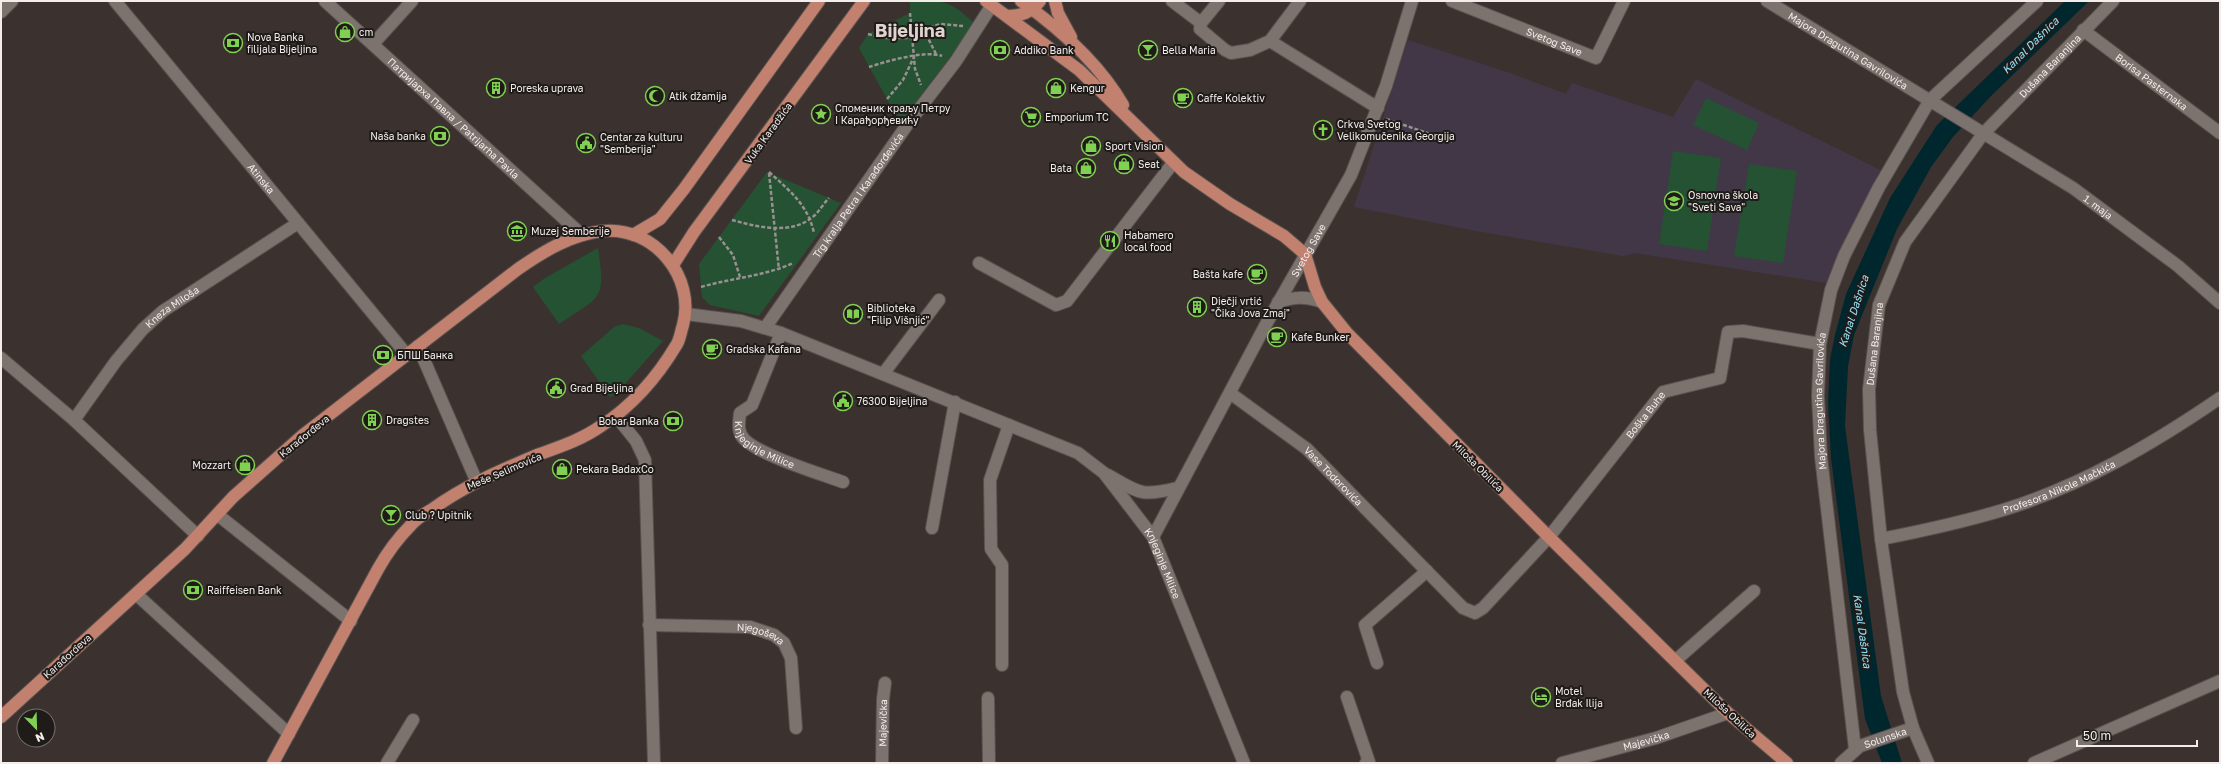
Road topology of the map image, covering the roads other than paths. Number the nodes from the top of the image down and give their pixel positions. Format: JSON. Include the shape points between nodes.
{"nodes":[{"id":1,"x":12,"y":1,"type":"edge"},
{"id":2,"x":115,"y":1,"type":"edge"},
{"id":3,"x":325,"y":1,"type":"edge"},
{"id":4,"x":412,"y":1,"type":"edge"},
{"id":5,"x":819,"y":1,"type":"edge"},
{"id":6,"x":864,"y":1,"type":"edge"},
{"id":7,"x":1022,"y":1,"type":"edge"},
{"id":8,"x":1054,"y":1,"type":"edge"},
{"id":9,"x":1172,"y":1,"type":"edge"},
{"id":10,"x":1219,"y":1,"type":"edge"},
{"id":11,"x":1300,"y":1,"type":"edge"},
{"id":12,"x":1412,"y":1,"type":"edge"},
{"id":13,"x":1452,"y":1,"type":"edge"},
{"id":14,"x":1624,"y":1,"type":"edge"},
{"id":15,"x":1767,"y":1,"type":"edge"},
{"id":16,"x":2037,"y":1,"type":"edge"},
{"id":17,"x":2113,"y":1,"type":"edge"},
{"id":18,"x":989,"y":3,"type":"edge"},
{"id":19,"x":1032,"y":8,"type":"edge"},
{"id":20,"x":1,"y":12,"type":"edge"},
{"id":21,"x":1006,"y":16,"type":"junction"},
{"id":22,"x":1201,"y":23,"type":"junction"},
{"id":23,"x":2083,"y":30,"type":"junction"},
{"id":24,"x":1029,"y":32,"type":"junction"},
{"id":25,"x":1270,"y":40,"type":"junction"},
{"id":26,"x":373,"y":44,"type":"junction"},
{"id":27,"x":1077,"y":47,"type":"junction"},
{"id":28,"x":1933,"y":102,"type":"junction"},
{"id":29,"x":1376,"y":112,"type":"junction"},
{"id":30,"x":1129,"y":116,"type":"junction"},
{"id":31,"x":2220,"y":133,"type":"edge"},
{"id":32,"x":1983,"y":134,"type":"junction"},
{"id":33,"x":1174,"y":163,"type":"junction"},
{"id":34,"x":298,"y":223,"type":"junction"},
{"id":35,"x":633,"y":234,"type":"junction"},
{"id":36,"x":582,"y":235,"type":"junction"},
{"id":37,"x":649,"y":242,"type":"joint"},
{"id":38,"x":1305,"y":254,"type":"junction"},
{"id":39,"x":979,"y":263,"type":"dead end"},
{"id":40,"x":673,"y":265,"type":"junction"},
{"id":41,"x":939,"y":300,"type":"dead end"},
{"id":42,"x":1278,"y":302,"type":"junction"},
{"id":43,"x":1322,"y":302,"type":"junction"},
{"id":44,"x":2220,"y":303,"type":"edge"},
{"id":45,"x":686,"y":314,"type":"junction"},
{"id":46,"x":765,"y":328,"type":"junction"},
{"id":47,"x":781,"y":333,"type":"junction"},
{"id":48,"x":1820,"y":344,"type":"junction"},
{"id":49,"x":418,"y":346,"type":"junction"},
{"id":50,"x":407,"y":355,"type":"junction"},
{"id":51,"x":2,"y":361,"type":"edge"},
{"id":52,"x":883,"y":374,"type":"junction"},
{"id":53,"x":1230,"y":393,"type":"junction"},
{"id":54,"x":2220,"y":398,"type":"edge"},
{"id":55,"x":955,"y":402,"type":"junction"},
{"id":56,"x":616,"y":416,"type":"junction"},
{"id":57,"x":74,"y":420,"type":"junction"},
{"id":58,"x":1009,"y":425,"type":"junction"},
{"id":59,"x":1104,"y":473,"type":"junction"},
{"id":60,"x":476,"y":480,"type":"junction"},
{"id":61,"x":843,"y":482,"type":"dead end"},
{"id":62,"x":1177,"y":488,"type":"junction"},
{"id":63,"x":218,"y":515,"type":"junction"},
{"id":64,"x":932,"y":528,"type":"dead end"},
{"id":65,"x":198,"y":536,"type":"junction"},
{"id":66,"x":1153,"y":537,"type":"junction"},
{"id":67,"x":1549,"y":537,"type":"junction"},
{"id":68,"x":1882,"y":539,"type":"junction"},
{"id":69,"x":1427,"y":571,"type":"junction"},
{"id":70,"x":1754,"y":591,"type":"dead end"},
{"id":71,"x":136,"y":594,"type":"junction"},
{"id":72,"x":351,"y":621,"type":"junction"},
{"id":73,"x":649,"y":625,"type":"junction"},
{"id":74,"x":1676,"y":660,"type":"junction"},
{"id":75,"x":1377,"y":663,"type":"dead end"},
{"id":76,"x":1002,"y":665,"type":"dead end"},
{"id":77,"x":2220,"y":681,"type":"edge"},
{"id":78,"x":885,"y":683,"type":"dead end"},
{"id":79,"x":1347,"y":697,"type":"dead end"},
{"id":80,"x":988,"y":698,"type":"dead end"},
{"id":81,"x":1728,"y":713,"type":"junction"},
{"id":82,"x":1,"y":717,"type":"edge"},
{"id":83,"x":413,"y":720,"type":"dead end"},
{"id":84,"x":796,"y":728,"type":"dead end"},
{"id":85,"x":1908,"y":729,"type":"junction"},
{"id":86,"x":289,"y":734,"type":"junction"},
{"id":87,"x":1861,"y":746,"type":"junction"},
{"id":88,"x":274,"y":763,"type":"edge"},
{"id":89,"x":387,"y":763,"type":"edge"},
{"id":90,"x":654,"y":763,"type":"edge"},
{"id":91,"x":882,"y":763,"type":"edge"},
{"id":92,"x":989,"y":763,"type":"edge"},
{"id":93,"x":1244,"y":763,"type":"edge"},
{"id":94,"x":1366,"y":763,"type":"edge"},
{"id":95,"x":1562,"y":763,"type":"edge"},
{"id":96,"x":1787,"y":763,"type":"edge"},
{"id":97,"x":1841,"y":763,"type":"edge"},
{"id":98,"x":1928,"y":763,"type":"edge"},
{"id":99,"x":2034,"y":763,"type":"edge"}],
"edges":[{"from":1,"to":20,"type":"street"},
{"from":2,"to":34,"type":"street","name":"Atinska"},
{"from":3,"to":26,"type":"street","name":"Патријарха Павла / Patrijarha Pavla"},
{"from":4,"to":26,"type":"street"},
{"from":5,"to":35,"type":"main road","via":[[684,189],[660,219]]},
{"from":6,"to":40,"type":"main road","name":"Vuka Karadžića","via":[[694,232]]},
{"from":7,"to":19,"type":"main road"},
{"from":8,"to":27,"type":"main road","via":[[1058,14]]},
{"from":9,"to":22,"type":"street"},
{"from":10,"to":22,"type":"street"},
{"from":11,"to":25,"type":"street"},
{"from":12,"to":29,"type":"street","name":"Svetog Save"},
{"from":13,"to":14,"type":"street","name":"Svetog Save","via":[[1596,58]]},
{"from":15,"to":28,"type":"street","name":"Majora Dragutina Gavrilovića"},
{"from":16,"to":28,"type":"street","name":"Majora Dragutina Gavrilovića"},
{"from":17,"to":23,"type":"street","name":"Dušana Baranjina"},
{"from":18,"to":21,"type":"main road"},
{"from":18,"to":46,"type":"street","name":"Trg kralja Petra I Karađorđevića","via":[[956,61],[927,98]]},
{"from":19,"to":21,"type":"main road"},
{"from":19,"to":24,"type":"main road"},
{"from":19,"to":27,"type":"main road"},
{"from":21,"to":24,"type":"main road"},
{"from":22,"to":25,"type":"street","via":[[1200,29],[1231,53],[1250,50]]},
{"from":23,"to":31,"type":"street","name":"Borisa Pasternaka"},
{"from":23,"to":32,"type":"street","name":"Dušana Baranjina"},
{"from":24,"to":30,"type":"main road","via":[[1079,70]]},
{"from":25,"to":29,"type":"street"},
{"from":26,"to":36,"type":"street","name":"Патријарха Павла / Patrijarha Pavla"},
{"from":27,"to":30,"type":"main road","via":[[1112,86]]},
{"from":28,"to":32,"type":"street","name":"1. maja"},
{"from":28,"to":48,"type":"street","name":"Majora Dragutina Gavrilovića","via":[[1879,187],[1844,256],[1831,290]]},
{"from":29,"to":38,"type":"street","name":"Svetog Save","via":[[1343,190]]},
{"from":30,"to":33,"type":"main road","via":[[1144,135]]},
{"from":32,"to":44,"type":"street","name":"1. maja","via":[[2073,188],[2178,266]]},
{"from":32,"to":68,"type":"street","name":"Dušana Baranjina","via":[[1905,242],[1879,305],[1869,389],[1870,430]]},
{"from":33,"to":38,"type":"main road","via":[[1230,204],[1284,236]]},
{"from":33,"to":39,"type":"street","via":[[1067,301],[1056,305]]},
{"from":34,"to":50,"type":"street","name":"Atinska"},
{"from":34,"to":57,"type":"street","name":"Kneza Miloša","via":[[163,311],[143,329],[116,361]]},
{"from":35,"to":36,"type":"main road","name":"Karađorđeva","via":[[613,231]]},
{"from":35,"to":37,"type":"main road","name":"Karađorđeva"},
{"from":36,"to":49,"type":"main road","name":"Karađorđeva","via":[[547,249]]},
{"from":37,"to":40,"type":"main road","name":"Meše Selimovića"},
{"from":38,"to":42,"type":"street","name":"Svetog Save"},
{"from":38,"to":43,"type":"main road","name":"Miloša Obilića"},
{"from":40,"to":45,"type":"main road","name":"Meše Selimovića","via":[[685,293]]},
{"from":41,"to":52,"type":"street"},
{"from":42,"to":43,"type":"street","via":[[1295,297],[1307,297]]},
{"from":42,"to":53,"type":"street","name":"Svetog Save"},
{"from":43,"to":67,"type":"main road","name":"Miloša Obilića","via":[[1347,333]]},
{"from":45,"to":46,"type":"street","name":"Knjeginje Milice","via":[[741,321]]},
{"from":45,"to":56,"type":"main road","name":"Meše Selimovića","via":[[678,342],[653,379]]},
{"from":46,"to":47,"type":"street","name":"Knjeginje Milice"},
{"from":47,"to":52,"type":"street","name":"Knjeginje Milice"},
{"from":47,"to":61,"type":"street","name":"Knjeginje Milice","via":[[752,405],[740,413],[738,426],[744,439],[756,448],[799,467]]},
{"from":48,"to":67,"type":"street","name":"Boška Buhe","via":[[1743,331],[1728,332],[1720,378],[1663,392]]},
{"from":48,"to":87,"type":"street","name":"Majora Dragutina Gavrilovića","via":[[1818,396],[1821,456]]},
{"from":49,"to":50,"type":"main road","name":"Karađorđeva"},
{"from":49,"to":60,"type":"street"},
{"from":50,"to":63,"type":"main road","name":"Karađorđeva","via":[[303,435],[233,497]]},
{"from":51,"to":57,"type":"street"},
{"from":52,"to":55,"type":"street","name":"Knjeginje Milice"},
{"from":53,"to":62,"type":"street","name":"Svetog Save"},
{"from":53,"to":69,"type":"street","name":"Vase Todorovića","via":[[1307,449]]},
{"from":54,"to":68,"type":"street","name":"Profesora Nikole Mačkića","via":[[2175,429],[2120,461],[2063,488],[1944,527]]},
{"from":55,"to":58,"type":"street","name":"Knjeginje Milice"},
{"from":55,"to":64,"type":"street"},
{"from":56,"to":60,"type":"main road","name":"Meše Selimovića","via":[[559,448]]},
{"from":56,"to":73,"type":"street","via":[[636,441],[645,460]]},
{"from":57,"to":65,"type":"street"},
{"from":58,"to":59,"type":"street","name":"Knjeginje Milice","via":[[1078,453]]},
{"from":58,"to":76,"type":"street","via":[[990,480],[991,549],[1002,565]]},
{"from":59,"to":62,"type":"street","via":[[1144,494]]},
{"from":59,"to":66,"type":"street","name":"Knjeginje Milice"},
{"from":60,"to":72,"type":"main road","name":"Meše Selimovića","via":[[449,496],[412,524],[389,550]]},
{"from":62,"to":66,"type":"street","name":"Svetog Save"},
{"from":63,"to":65,"type":"main road","name":"Karađorđeva"},
{"from":63,"to":72,"type":"street"},
{"from":65,"to":71,"type":"main road","name":"Karađorđeva"},
{"from":66,"to":93,"type":"street","name":"Knjeginje Milice"},
{"from":67,"to":69,"type":"street","name":"Vase Todorovića","via":[[1484,608],[1475,613],[1463,608]]},
{"from":67,"to":74,"type":"main road","name":"Miloša Obilića"},
{"from":68,"to":85,"type":"street","name":"Dušana Baranjina"},
{"from":69,"to":75,"type":"street","via":[[1365,625]]},
{"from":70,"to":74,"type":"street"},
{"from":71,"to":82,"type":"main road","name":"Karađorđeva"},
{"from":71,"to":86,"type":"street"},
{"from":72,"to":86,"type":"main road","name":"Meše Selimovića"},
{"from":73,"to":84,"type":"street","name":"Njegoševa","via":[[750,627],[774,635],[784,643],[791,658]]},
{"from":73,"to":90,"type":"street"},
{"from":74,"to":81,"type":"main road","name":"Miloša Obilića"},
{"from":77,"to":99,"type":"street"},
{"from":78,"to":91,"type":"street","name":"Majevička"},
{"from":79,"to":94,"type":"street","via":[[1369,762]]},
{"from":80,"to":92,"type":"street"},
{"from":81,"to":95,"type":"street","name":"Majevička","via":[[1656,738]]},
{"from":81,"to":96,"type":"main road","name":"Miloša Obilića"},
{"from":83,"to":89,"type":"street"},
{"from":85,"to":87,"type":"street","name":"Solunska"},
{"from":85,"to":98,"type":"street","name":"Dušana Baranjina"},
{"from":86,"to":88,"type":"main road","name":"Meše Selimovića"},
{"from":87,"to":97,"type":"street","name":"Solunska"}]}
